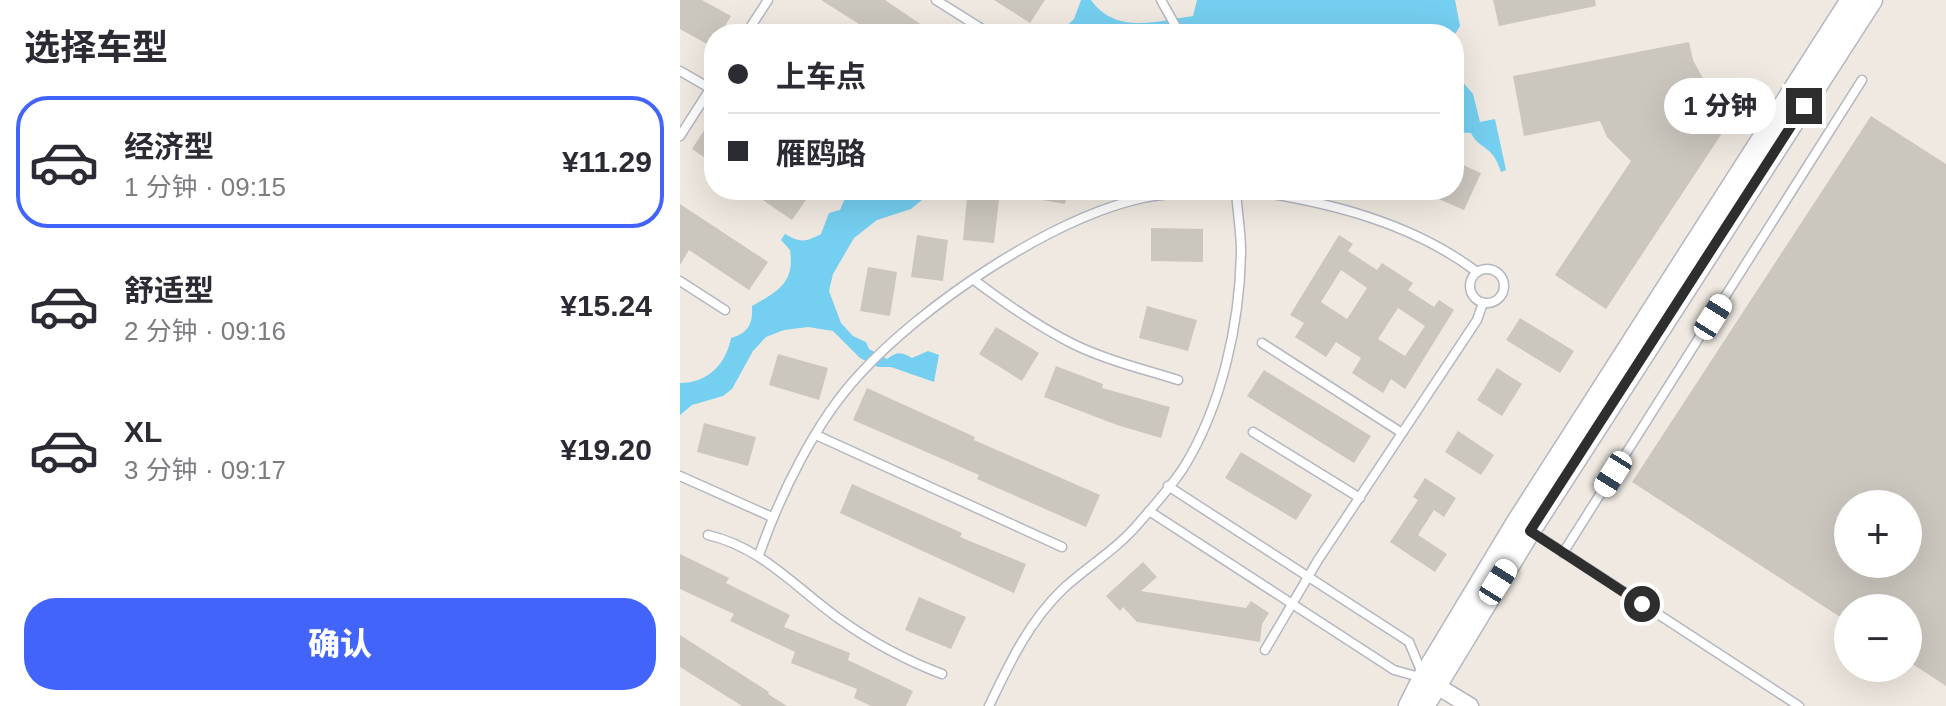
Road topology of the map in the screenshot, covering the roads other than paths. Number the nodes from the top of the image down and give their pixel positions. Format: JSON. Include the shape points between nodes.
{"nodes":[{"id":1,"x":768,"y":0,"type":"edge"},
{"id":2,"x":936,"y":0,"type":"edge"},
{"id":3,"x":1161,"y":0,"type":"edge"},
{"id":4,"x":1851,"y":0,"type":"edge"},
{"id":5,"x":1872,"y":0,"type":"edge"},
{"id":6,"x":752,"y":24,"type":"edge"},
{"id":7,"x":974,"y":24,"type":"edge"},
{"id":8,"x":1175,"y":24,"type":"edge"},
{"id":9,"x":680,"y":71,"type":"edge"},
{"id":10,"x":1862,"y":80,"type":"dead end"},
{"id":11,"x":704,"y":83,"type":"edge"},
{"id":12,"x":704,"y":100,"type":"edge"},
{"id":13,"x":680,"y":136,"type":"edge"},
{"id":14,"x":1137,"y":200,"type":"edge"},
{"id":15,"x":1237,"y":200,"type":"edge"},
{"id":16,"x":1308,"y":200,"type":"edge"},
{"id":17,"x":1477,"y":272,"type":"junction"},
{"id":18,"x":974,"y":280,"type":"junction"},
{"id":19,"x":680,"y":281,"type":"edge"},
{"id":20,"x":1483,"y":303,"type":"junction"},
{"id":21,"x":725,"y":310,"type":"dead end"},
{"id":22,"x":1262,"y":343,"type":"dead end"},
{"id":23,"x":1178,"y":380,"type":"dead end"},
{"id":24,"x":1253,"y":432,"type":"dead end"},
{"id":25,"x":1402,"y":433,"type":"junction"},
{"id":26,"x":816,"y":435,"type":"junction"},
{"id":27,"x":680,"y":476,"type":"edge"},
{"id":28,"x":1168,"y":486,"type":"junction"},
{"id":29,"x":1360,"y":498,"type":"junction"},
{"id":30,"x":1149,"y":511,"type":"junction"},
{"id":31,"x":772,"y":517,"type":"junction"},
{"id":32,"x":1524,"y":526,"type":"junction"},
{"id":33,"x":708,"y":535,"type":"dead end"},
{"id":34,"x":1062,"y":547,"type":"dead end"},
{"id":35,"x":1563,"y":553,"type":"junction"},
{"id":36,"x":759,"y":555,"type":"junction"},
{"id":37,"x":1309,"y":577,"type":"junction"},
{"id":38,"x":1293,"y":605,"type":"junction"},
{"id":39,"x":1265,"y":650,"type":"dead end"},
{"id":40,"x":942,"y":674,"type":"dead end"},
{"id":41,"x":1429,"y":680,"type":"junction"},
{"id":42,"x":989,"y":706,"type":"edge"},
{"id":43,"x":1409,"y":706,"type":"edge"},
{"id":44,"x":1424,"y":706,"type":"edge"},
{"id":45,"x":1470,"y":706,"type":"edge"},
{"id":46,"x":1799,"y":706,"type":"edge"}],
"edges":[{"from":1,"to":6,"type":"lane"},
{"from":2,"to":7,"type":"lane"},
{"from":3,"to":8,"type":"lane"},
{"from":4,"to":32,"type":"street"},
{"from":5,"to":32,"type":"street"},
{"from":9,"to":11,"type":"lane"},
{"from":10,"to":35,"type":"lane"},
{"from":12,"to":13,"type":"lane"},
{"from":14,"to":18,"type":"lane","via":[[1079,220]]},
{"from":15,"to":28,"type":"lane","via":[[1241,250],[1225,361],[1206,423]]},
{"from":16,"to":17,"type":"lane","via":[[1411,233]]},
{"from":17,"to":20,"type":"lane","via":[[1470,290]]},
{"from":17,"to":20,"type":"lane","via":[[1492,269],[1504,286],[1495,302]]},
{"from":18,"to":23,"type":"lane","via":[[1028,320],[1075,345]]},
{"from":18,"to":26,"type":"lane","via":[[858,376]]},
{"from":19,"to":21,"type":"lane"},
{"from":20,"to":25,"type":"lane"},
{"from":22,"to":25,"type":"lane"},
{"from":24,"to":29,"type":"lane"},
{"from":25,"to":29,"type":"lane"},
{"from":26,"to":31,"type":"lane"},
{"from":26,"to":34,"type":"lane"},
{"from":27,"to":31,"type":"lane"},
{"from":28,"to":30,"type":"lane"},
{"from":28,"to":37,"type":"lane"},
{"from":29,"to":37,"type":"lane"},
{"from":30,"to":38,"type":"lane"},
{"from":30,"to":42,"type":"lane","via":[[1035,620]]},
{"from":31,"to":36,"type":"lane"},
{"from":32,"to":35,"type":"lane"},
{"from":32,"to":41,"type":"street"},
{"from":33,"to":36,"type":"lane"},
{"from":35,"to":46,"type":"lane"},
{"from":36,"to":40,"type":"lane","via":[[873,642]]},
{"from":37,"to":38,"type":"lane"},
{"from":37,"to":41,"type":"lane","via":[[1409,642]]},
{"from":38,"to":39,"type":"lane"},
{"from":38,"to":41,"type":"lane","via":[[1394,670]]},
{"from":41,"to":43,"type":"street"},
{"from":41,"to":44,"type":"street"},
{"from":41,"to":45,"type":"street"}]}
